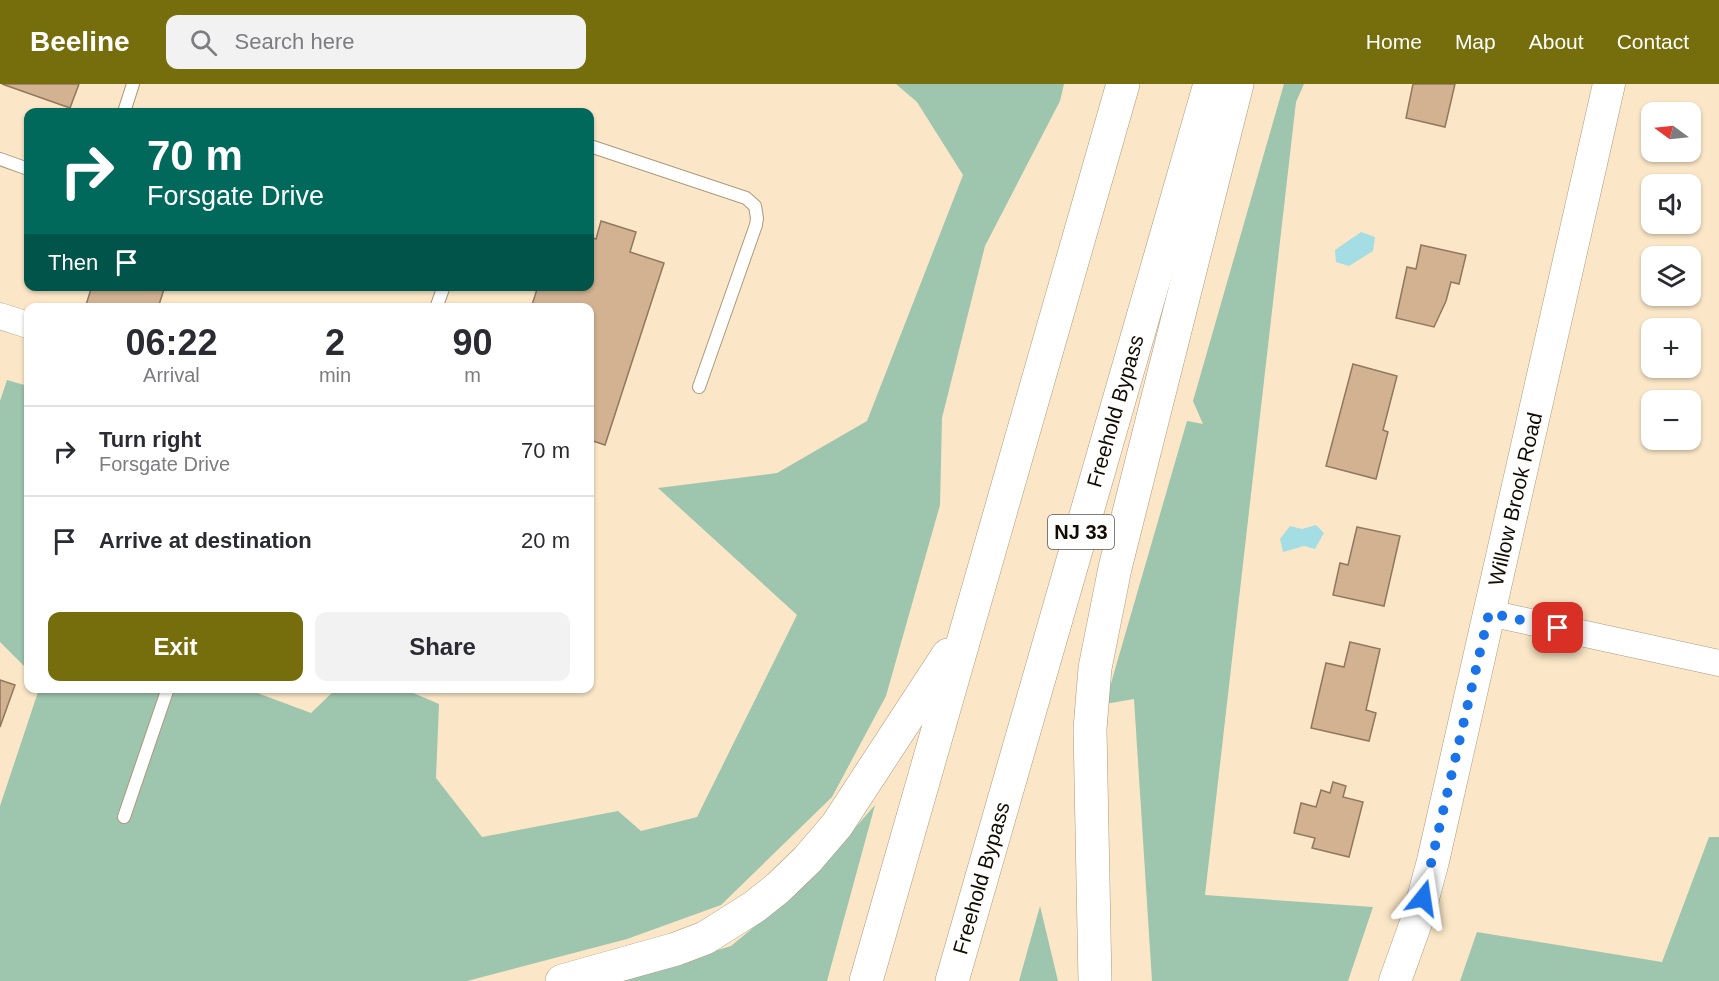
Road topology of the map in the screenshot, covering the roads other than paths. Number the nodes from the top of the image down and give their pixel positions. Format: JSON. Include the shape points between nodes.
{"nodes":[{"id":1,"x":134,"y":84,"type":"edge"},
{"id":2,"x":1123,"y":84,"type":"edge"},
{"id":3,"x":1210,"y":84,"type":"edge"},
{"id":4,"x":1237,"y":84,"type":"edge"},
{"id":5,"x":1609,"y":84,"type":"edge"},
{"id":6,"x":125,"y":108,"type":"edge"},
{"id":7,"x":594,"y":147,"type":"edge"},
{"id":8,"x":0,"y":159,"type":"edge"},
{"id":9,"x":24,"y":168,"type":"edge"},
{"id":10,"x":0,"y":316,"type":"edge"},
{"id":11,"x":24,"y":325,"type":"edge"},
{"id":12,"x":699,"y":387,"type":"dead end"},
{"id":13,"x":1489,"y":613,"type":"junction"},
{"id":14,"x":966,"y":628,"type":"junction"},
{"id":15,"x":1719,"y":663,"type":"edge"},
{"id":16,"x":166,"y":693,"type":"edge"},
{"id":17,"x":124,"y":818,"type":"dead end"},
{"id":18,"x":562,"y":981,"type":"edge"},
{"id":19,"x":866,"y":981,"type":"edge"},
{"id":20,"x":952,"y":981,"type":"edge"},
{"id":21,"x":1095,"y":981,"type":"edge"},
{"id":22,"x":1395,"y":981,"type":"edge"}],
"edges":[{"from":1,"to":6,"type":"lane"},
{"from":2,"to":14,"type":"highway"},
{"from":3,"to":20,"type":"highway","name":"Freehold Bypass","number":"NJ 33"},
{"from":4,"to":21,"type":"highway","via":[[1115,568],[1095,668],[1090,729]]},
{"from":5,"to":13,"type":"street","name":"Willow Brook Road"},
{"from":7,"to":12,"type":"lane","via":[[716,187],[746,198],[755,206],[756,225]]},
{"from":8,"to":9,"type":"lane"},
{"from":10,"to":11,"type":"street"},
{"from":13,"to":15,"type":"street"},
{"from":13,"to":22,"type":"street","name":"Willow Brook Road","via":[[1419,917]]},
{"from":14,"to":18,"type":"highway","via":[[837,825],[778,888],[705,938]]},
{"from":14,"to":19,"type":"highway"},
{"from":16,"to":17,"type":"lane"}]}
